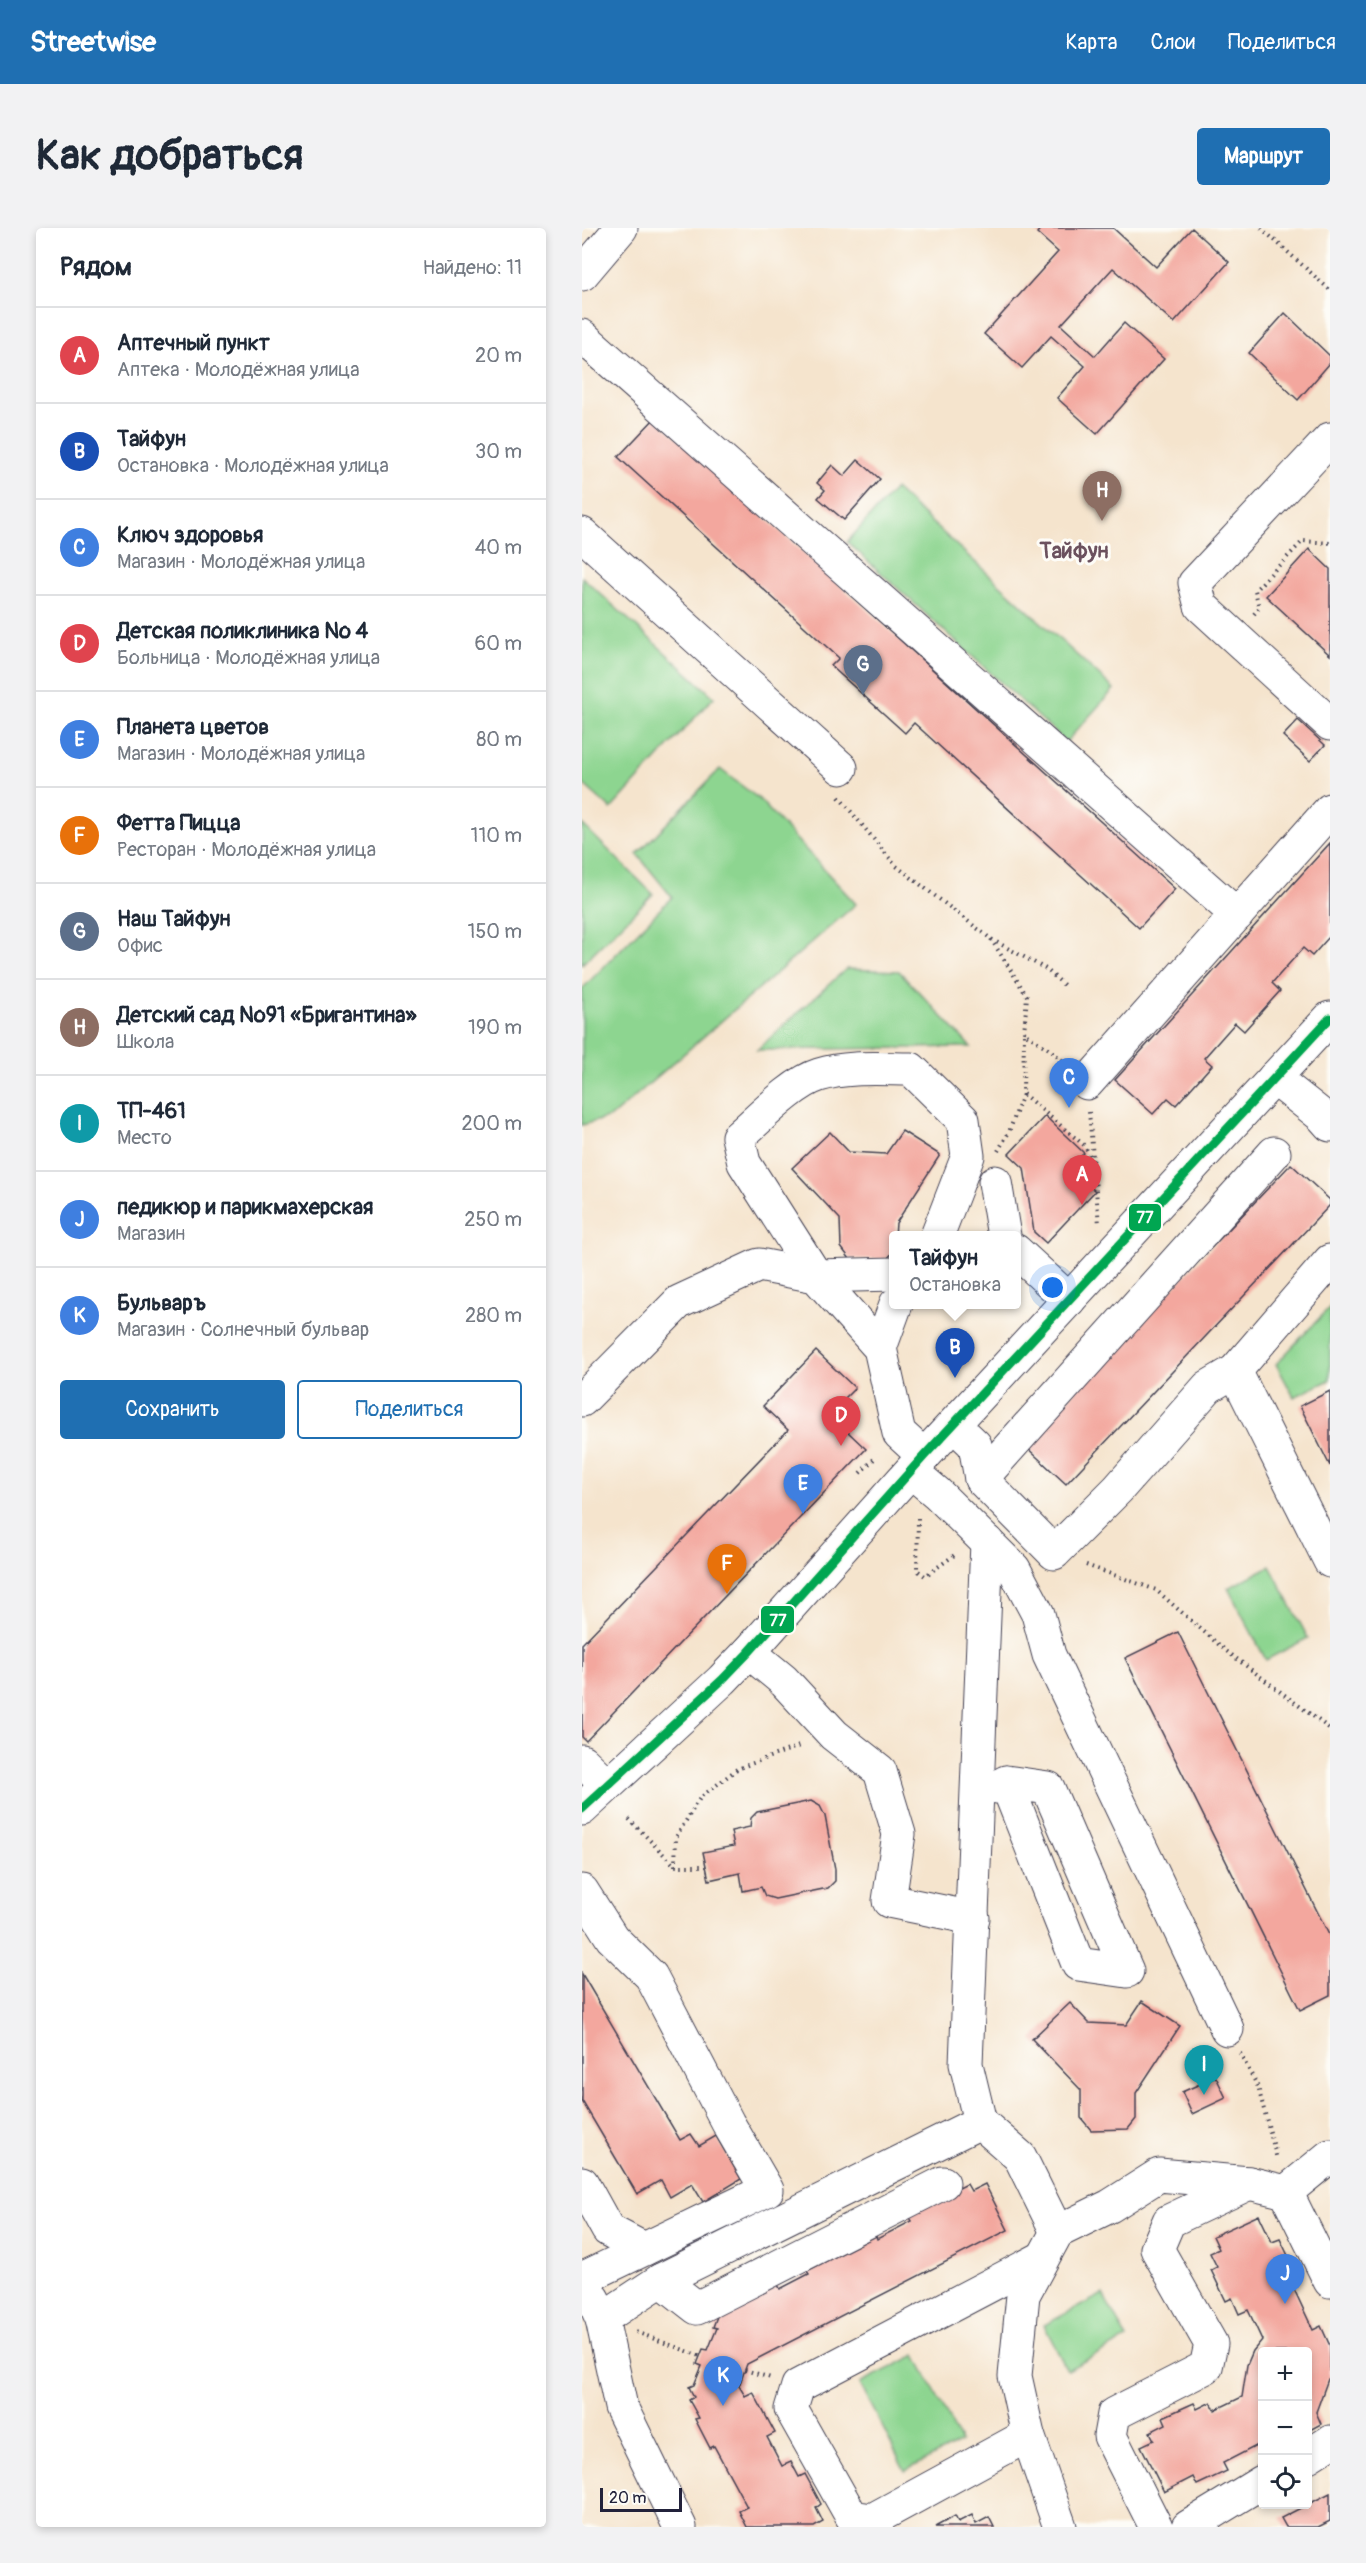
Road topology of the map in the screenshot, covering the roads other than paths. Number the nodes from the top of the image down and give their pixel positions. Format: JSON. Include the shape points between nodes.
{"nodes":[{"id":1,"x":621,"y":228,"type":"edge"},
{"id":2,"x":582,"y":274,"type":"edge"},
{"id":3,"x":582,"y":336,"type":"edge"},
{"id":4,"x":1330,"y":439,"type":"edge"},
{"id":5,"x":582,"y":534,"type":"edge"},
{"id":6,"x":1326,"y":711,"type":"edge"},
{"id":7,"x":838,"y":780,"type":"road end"},
{"id":8,"x":1330,"y":810,"type":"edge"},
{"id":9,"x":1237,"y":915,"type":"junction"},
{"id":10,"x":1330,"y":1018,"type":"edge"},
{"id":11,"x":1274,"y":1078,"type":"junction"},
{"id":12,"x":1087,"y":1083,"type":"road end"},
{"id":13,"x":1327,"y":1116,"type":"edge"},
{"id":14,"x":1274,"y":1153,"type":"dead end"},
{"id":15,"x":995,"y":1182,"type":"road end"},
{"id":16,"x":938,"y":1231,"type":"edge"},
{"id":17,"x":1003,"y":1231,"type":"edge"},
{"id":18,"x":1021,"y":1255,"type":"edge"},
{"id":19,"x":1330,"y":1261,"type":"edge"},
{"id":20,"x":889,"y":1274,"type":"edge"},
{"id":21,"x":816,"y":1276,"type":"junction"},
{"id":22,"x":1069,"y":1300,"type":"junction"},
{"id":23,"x":895,"y":1309,"type":"edge"},
{"id":24,"x":880,"y":1348,"type":"junction"},
{"id":25,"x":1235,"y":1371,"type":"junction"},
{"id":26,"x":582,"y":1400,"type":"edge"},
{"id":27,"x":954,"y":1425,"type":"junction"},
{"id":28,"x":918,"y":1464,"type":"junction"},
{"id":29,"x":981,"y":1479,"type":"junction"},
{"id":30,"x":984,"y":1539,"type":"junction"},
{"id":31,"x":1330,"y":1562,"type":"edge"},
{"id":32,"x":748,"y":1652,"type":"junction"},
{"id":33,"x":582,"y":1761,"type":"edge"},
{"id":34,"x":992,"y":1783,"type":"junction"},
{"id":35,"x":607,"y":1785,"type":"junction"},
{"id":36,"x":582,"y":1809,"type":"edge"},
{"id":37,"x":582,"y":1891,"type":"edge"},
{"id":38,"x":973,"y":1918,"type":"junction"},
{"id":39,"x":1227,"y":2029,"type":"road end"},
{"id":40,"x":980,"y":2122,"type":"junction"},
{"id":41,"x":1330,"y":2156,"type":"edge"},
{"id":42,"x":582,"y":2183,"type":"edge"},
{"id":43,"x":943,"y":2183,"type":"dead end"},
{"id":44,"x":1248,"y":2183,"type":"junction"},
{"id":45,"x":1286,"y":2192,"type":"junction"},
{"id":46,"x":1049,"y":2245,"type":"junction"},
{"id":47,"x":644,"y":2249,"type":"junction"},
{"id":48,"x":661,"y":2280,"type":"junction"},
{"id":49,"x":582,"y":2281,"type":"edge"},
{"id":50,"x":1330,"y":2281,"type":"edge"},
{"id":51,"x":602,"y":2319,"type":"junction"},
{"id":52,"x":1028,"y":2434,"type":"junction"},
{"id":53,"x":1330,"y":2442,"type":"edge"},
{"id":54,"x":1310,"y":2455,"type":"edge"},
{"id":55,"x":1258,"y":2485,"type":"edge"},
{"id":56,"x":680,"y":2527,"type":"edge"},
{"id":57,"x":1060,"y":2527,"type":"edge"},
{"id":58,"x":1156,"y":2527,"type":"edge"},
{"id":59,"x":1188,"y":2527,"type":"edge"}],
"edges":[{"from":1,"to":2,"type":"street"},
{"from":3,"to":9,"type":"street"},
{"from":4,"to":6,"type":"street","via":[[1195,583],[1200,606]]},
{"from":5,"to":7,"type":"street"},
{"from":8,"to":9,"type":"street"},
{"from":9,"to":12,"type":"street"},
{"from":10,"to":11,"type":"street"},
{"from":11,"to":13,"type":"street"},
{"from":11,"to":22,"type":"street"},
{"from":14,"to":29,"type":"street"},
{"from":15,"to":17,"type":"street"},
{"from":16,"to":21,"type":"street","via":[[968,1156],[963,1120],[911,1069],[817,1075],[787,1094],[738,1137],[744,1163]]},
{"from":18,"to":22,"type":"street"},
{"from":19,"to":25,"type":"street"},
{"from":20,"to":21,"type":"street"},
{"from":21,"to":24,"type":"street"},
{"from":21,"to":26,"type":"street","via":[[759,1265],[679,1302]]},
{"from":22,"to":27,"type":"street"},
{"from":23,"to":24,"type":"street"},
{"from":24,"to":28,"type":"street","via":[[899,1433]]},
{"from":25,"to":29,"type":"street","via":[[1208,1387],[1118,1489],[1054,1553]]},
{"from":25,"to":31,"type":"street"},
{"from":27,"to":28,"type":"street"},
{"from":27,"to":29,"type":"street","via":[[975,1445]]},
{"from":28,"to":30,"type":"street","via":[[937,1493]]},
{"from":28,"to":32,"type":"street"},
{"from":30,"to":34,"type":"street"},
{"from":30,"to":39,"type":"street","via":[[1014,1569],[1038,1614],[1049,1655]]},
{"from":32,"to":35,"type":"street"},
{"from":32,"to":38,"type":"street","via":[[783,1680],[834,1735],[880,1771],[899,1834],[889,1901]]},
{"from":33,"to":35,"type":"street"},
{"from":34,"to":34,"type":"street","via":[[1048,1788],[1127,1971],[1078,1964]]},
{"from":34,"to":38,"type":"street"},
{"from":35,"to":36,"type":"street"},
{"from":37,"to":47,"type":"street","via":[[612,1938],[651,1976],[767,2190]]},
{"from":38,"to":40,"type":"street","via":[[966,2064]]},
{"from":40,"to":46,"type":"street","via":[[1020,2157]]},
{"from":40,"to":48,"type":"street"},
{"from":41,"to":45,"type":"street"},
{"from":42,"to":47,"type":"street","via":[[608,2230]]},
{"from":43,"to":48,"type":"street","via":[[697,2308]]},
{"from":44,"to":45,"type":"street"},
{"from":44,"to":46,"type":"street","via":[[1159,2175]]},
{"from":44,"to":58,"type":"street","via":[[1169,2222],[1157,2248],[1211,2344],[1206,2367],[1114,2414],[1110,2436]]},
{"from":45,"to":50,"type":"street"},
{"from":46,"to":52,"type":"street","via":[[1023,2295],[1015,2376]]},
{"from":46,"to":52,"type":"street","via":[[798,2386],[791,2409],[852,2517],[872,2520]]},
{"from":47,"to":49,"type":"street"},
{"from":48,"to":51,"type":"street"},
{"from":49,"to":51,"type":"street"},
{"from":51,"to":56,"type":"street","via":[[621,2407]]},
{"from":52,"to":57,"type":"street"},
{"from":53,"to":54,"type":"street"},
{"from":55,"to":59,"type":"street"}]}
